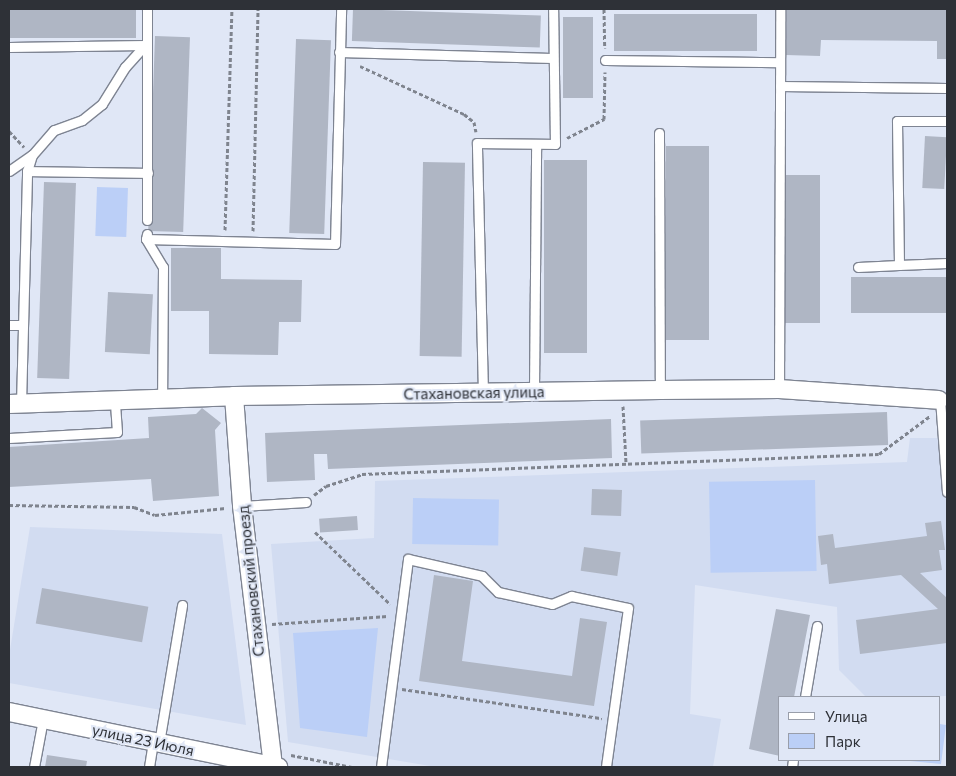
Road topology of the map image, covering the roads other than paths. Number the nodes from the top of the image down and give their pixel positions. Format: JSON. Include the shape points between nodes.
{"nodes":[{"id":1,"x":147,"y":9,"type":"edge"},
{"id":2,"x":342,"y":9,"type":"edge"},
{"id":3,"x":553,"y":9,"type":"edge"},
{"id":4,"x":780,"y":9,"type":"edge"},
{"id":5,"x":145,"y":45,"type":"junction"},
{"id":6,"x":9,"y":46,"type":"edge"},
{"id":7,"x":338,"y":52,"type":"junction"},
{"id":8,"x":552,"y":58,"type":"junction"},
{"id":9,"x":605,"y":60,"type":"road end"},
{"id":10,"x":780,"y":62,"type":"junction"},
{"id":11,"x":780,"y":86,"type":"junction"},
{"id":12,"x":947,"y":88,"type":"edge"},
{"id":13,"x":947,"y":121,"type":"edge"},
{"id":14,"x":659,"y":133,"type":"dead end"},
{"id":15,"x":536,"y":145,"type":"junction"},
{"id":16,"x":32,"y":155,"type":"junction"},
{"id":17,"x":9,"y":171,"type":"edge"},
{"id":18,"x":27,"y":171,"type":"junction"},
{"id":19,"x":148,"y":173,"type":"junction"},
{"id":20,"x":147,"y":220,"type":"dead end"},
{"id":21,"x":947,"y":263,"type":"edge"},
{"id":22,"x":899,"y":265,"type":"junction"},
{"id":23,"x":858,"y":267,"type":"dead end"},
{"id":24,"x":9,"y":325,"type":"edge"},
{"id":25,"x":22,"y":325,"type":"junction"},
{"id":26,"x":779,"y":389,"type":"junction"},
{"id":27,"x":660,"y":390,"type":"junction"},
{"id":28,"x":534,"y":392,"type":"junction"},
{"id":29,"x":483,"y":394,"type":"junction"},
{"id":30,"x":234,"y":396,"type":"junction"},
{"id":31,"x":162,"y":398,"type":"junction"},
{"id":32,"x":115,"y":400,"type":"junction"},
{"id":33,"x":942,"y":402,"type":"edge"},
{"id":34,"x":15,"y":404,"type":"edge"},
{"id":35,"x":9,"y":438,"type":"edge"},
{"id":36,"x":947,"y":492,"type":"edge"},
{"id":37,"x":306,"y":502,"type":"road end"},
{"id":38,"x":242,"y":506,"type":"junction"},
{"id":39,"x":182,"y":604,"type":"dead end"},
{"id":40,"x":817,"y":626,"type":"dead end"},
{"id":41,"x":804,"y":696,"type":"edge"},
{"id":42,"x":9,"y":712,"type":"edge"},
{"id":43,"x":42,"y":719,"type":"junction"},
{"id":44,"x":156,"y":742,"type":"junction"},
{"id":45,"x":34,"y":767,"type":"edge"},
{"id":46,"x":149,"y":767,"type":"edge"},
{"id":47,"x":275,"y":767,"type":"edge"},
{"id":48,"x":381,"y":767,"type":"edge"},
{"id":49,"x":606,"y":767,"type":"edge"}],
"edges":[{"from":1,"to":5,"type":"lane"},
{"from":2,"to":7,"type":"lane"},
{"from":3,"to":8,"type":"lane"},
{"from":4,"to":10,"type":"lane"},
{"from":5,"to":6,"type":"lane"},
{"from":5,"to":16,"type":"lane","via":[[125,67],[102,104],[82,120],[54,130]]},
{"from":5,"to":19,"type":"lane"},
{"from":7,"to":8,"type":"lane"},
{"from":7,"to":31,"type":"lane","via":[[335,244],[147,236],[163,267]]},
{"from":8,"to":15,"type":"lane","via":[[556,144]]},
{"from":9,"to":10,"type":"lane"},
{"from":10,"to":11,"type":"lane"},
{"from":11,"to":12,"type":"lane"},
{"from":11,"to":26,"type":"lane"},
{"from":13,"to":22,"type":"lane","via":[[897,121]]},
{"from":14,"to":27,"type":"lane"},
{"from":15,"to":28,"type":"lane"},
{"from":15,"to":29,"type":"lane","via":[[477,143]]},
{"from":16,"to":17,"type":"lane"},
{"from":16,"to":18,"type":"lane"},
{"from":18,"to":19,"type":"lane"},
{"from":18,"to":25,"type":"lane"},
{"from":19,"to":20,"type":"lane"},
{"from":21,"to":22,"type":"lane"},
{"from":22,"to":23,"type":"lane"},
{"from":24,"to":25,"type":"lane"},
{"from":25,"to":34,"type":"lane"},
{"from":26,"to":27,"type":"street","name":"Стахановская улица"},
{"from":26,"to":33,"type":"street","name":"Стахановская улица"},
{"from":27,"to":28,"type":"street","name":"Стахановская улица"},
{"from":28,"to":29,"type":"street","name":"Стахановская улица"},
{"from":29,"to":30,"type":"street","name":"Стахановская улица"},
{"from":30,"to":31,"type":"street","name":"Стахановская улица"},
{"from":30,"to":38,"type":"street","name":"Стахановский проезд"},
{"from":31,"to":32,"type":"street","name":"Стахановская улица"},
{"from":32,"to":34,"type":"street","name":"Стахановская улица"},
{"from":32,"to":35,"type":"lane","via":[[117,432]]},
{"from":33,"to":36,"type":"lane"},
{"from":37,"to":38,"type":"lane"},
{"from":38,"to":47,"type":"street","name":"Стахановский проезд"},
{"from":39,"to":44,"type":"lane"},
{"from":40,"to":41,"type":"lane"},
{"from":42,"to":43,"type":"street","name":"улица 23 Июля"},
{"from":43,"to":44,"type":"street","name":"улица 23 Июля"},
{"from":43,"to":45,"type":"lane"},
{"from":44,"to":46,"type":"lane"},
{"from":44,"to":47,"type":"street","name":"улица 23 Июля"},
{"from":48,"to":49,"type":"lane","via":[[408,559],[482,576],[498,592],[552,604],[571,596],[628,608]]}]}
